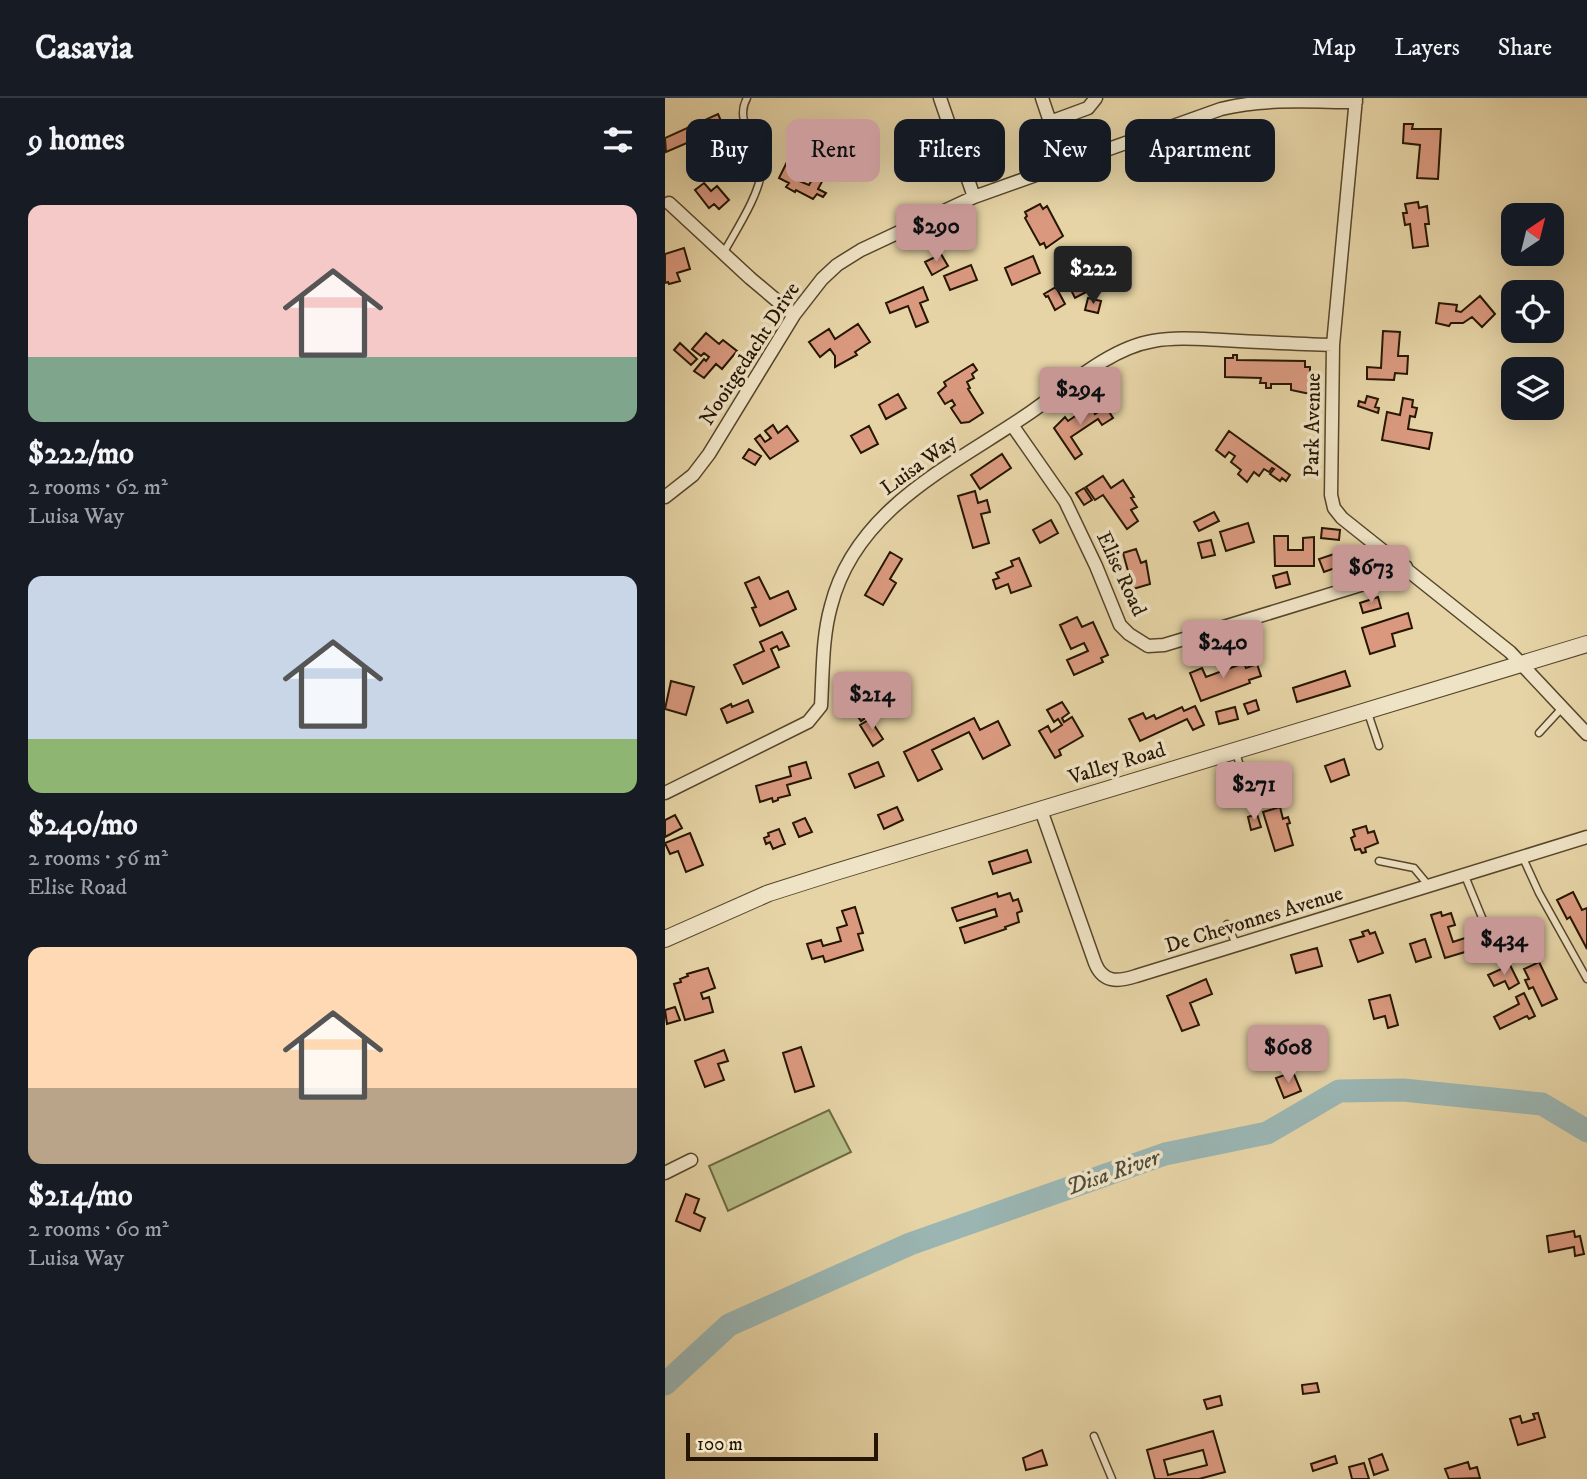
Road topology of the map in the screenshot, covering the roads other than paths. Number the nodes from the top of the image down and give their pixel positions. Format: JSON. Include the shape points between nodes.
{"nodes":[{"id":1,"x":747,"y":98,"type":"edge"},
{"id":2,"x":940,"y":98,"type":"edge"},
{"id":3,"x":1042,"y":98,"type":"edge"},
{"id":4,"x":1096,"y":98,"type":"edge"},
{"id":5,"x":1356,"y":100,"type":"edge"},
{"id":6,"x":1049,"y":119,"type":"edge"},
{"id":7,"x":1058,"y":119,"type":"edge"},
{"id":8,"x":1111,"y":147,"type":"edge"},
{"id":9,"x":1019,"y":182,"type":"edge"},
{"id":10,"x":974,"y":197,"type":"junction"},
{"id":11,"x":669,"y":203,"type":"dead end"},
{"id":12,"x":723,"y":254,"type":"junction"},
{"id":13,"x":794,"y":315,"type":"junction"},
{"id":14,"x":1333,"y":345,"type":"junction"},
{"id":15,"x":1012,"y":425,"type":"junction"},
{"id":16,"x":665,"y":497,"type":"edge"},
{"id":17,"x":1406,"y":567,"type":"junction"},
{"id":18,"x":1587,"y":644,"type":"edge"},
{"id":19,"x":1522,"y":664,"type":"junction"},
{"id":20,"x":1562,"y":708,"type":"junction"},
{"id":21,"x":1367,"y":711,"type":"junction"},
{"id":22,"x":1539,"y":733,"type":"dead end"},
{"id":23,"x":1587,"y":734,"type":"edge"},
{"id":24,"x":1379,"y":746,"type":"dead end"},
{"id":25,"x":1235,"y":751,"type":"junction"},
{"id":26,"x":1245,"y":781,"type":"dead end"},
{"id":27,"x":665,"y":793,"type":"edge"},
{"id":28,"x":1041,"y":810,"type":"junction"},
{"id":29,"x":1587,"y":837,"type":"edge"},
{"id":30,"x":1523,"y":858,"type":"junction"},
{"id":31,"x":1379,"y":861,"type":"dead end"},
{"id":32,"x":1465,"y":876,"type":"junction"},
{"id":33,"x":1429,"y":886,"type":"junction"},
{"id":34,"x":1227,"y":924,"type":"dead end"},
{"id":35,"x":665,"y":939,"type":"edge"},
{"id":36,"x":1237,"y":945,"type":"junction"},
{"id":37,"x":1499,"y":959,"type":"dead end"},
{"id":38,"x":1587,"y":979,"type":"edge"},
{"id":39,"x":691,"y":1160,"type":"dead end"},
{"id":40,"x":665,"y":1173,"type":"edge"},
{"id":41,"x":1094,"y":1436,"type":"dead end"},
{"id":42,"x":1112,"y":1479,"type":"edge"}],
"edges":[{"from":1,"to":12,"type":"lane","via":[[743,120],[762,157],[762,168],[757,188]]},
{"from":2,"to":10,"type":"street"},
{"from":3,"to":6,"type":"street"},
{"from":4,"to":7,"type":"street","via":[[1088,108]]},
{"from":5,"to":8,"type":"street","name":"Nooitgedacht Drive","via":[[1244,103]]},
{"from":5,"to":14,"type":"street","name":"Park Avenue"},
{"from":9,"to":10,"type":"street","name":"Nooitgedacht Drive"},
{"from":10,"to":13,"type":"street","name":"Nooitgedacht Drive","via":[[837,265]]},
{"from":11,"to":12,"type":"street"},
{"from":12,"to":13,"type":"street"},
{"from":13,"to":16,"type":"street","name":"Nooitgedacht Drive","via":[[709,454],[693,475]]},
{"from":14,"to":15,"type":"street","name":"Luisa Way","via":[[1180,339],[1144,343],[1115,354]]},
{"from":14,"to":17,"type":"street","name":"Park Avenue","via":[[1333,503],[1342,517]]},
{"from":15,"to":17,"type":"street","name":"Elise Road","via":[[1065,501],[1120,625],[1149,646],[1367,583]]},
{"from":15,"to":27,"type":"street","name":"Luisa Way","via":[[908,492],[869,532],[831,603],[821,706],[813,717]]},
{"from":17,"to":19,"type":"street","name":"Park Avenue"},
{"from":18,"to":19,"type":"street","name":"Valley Road"},
{"from":19,"to":20,"type":"street"},
{"from":19,"to":21,"type":"street","name":"Valley Road"},
{"from":20,"to":22,"type":"lane"},
{"from":20,"to":23,"type":"street"},
{"from":21,"to":24,"type":"lane"},
{"from":21,"to":25,"type":"street","name":"Valley Road"},
{"from":25,"to":26,"type":"lane"},
{"from":25,"to":28,"type":"street","name":"Valley Road"},
{"from":28,"to":35,"type":"street","name":"Valley Road","via":[[769,893]]},
{"from":28,"to":36,"type":"street","name":"De Chevonnes Avenue","via":[[1098,972],[1104,977],[1128,979]]},
{"from":29,"to":30,"type":"street","name":"De Chevonnes Avenue"},
{"from":30,"to":32,"type":"street","name":"De Chevonnes Avenue"},
{"from":30,"to":38,"type":"lane"},
{"from":31,"to":33,"type":"lane","via":[[1414,868]]},
{"from":32,"to":33,"type":"street","name":"De Chevonnes Avenue"},
{"from":32,"to":37,"type":"lane"},
{"from":33,"to":36,"type":"street","name":"De Chevonnes Avenue"},
{"from":34,"to":36,"type":"lane"},
{"from":39,"to":40,"type":"street"},
{"from":41,"to":42,"type":"lane"}]}
